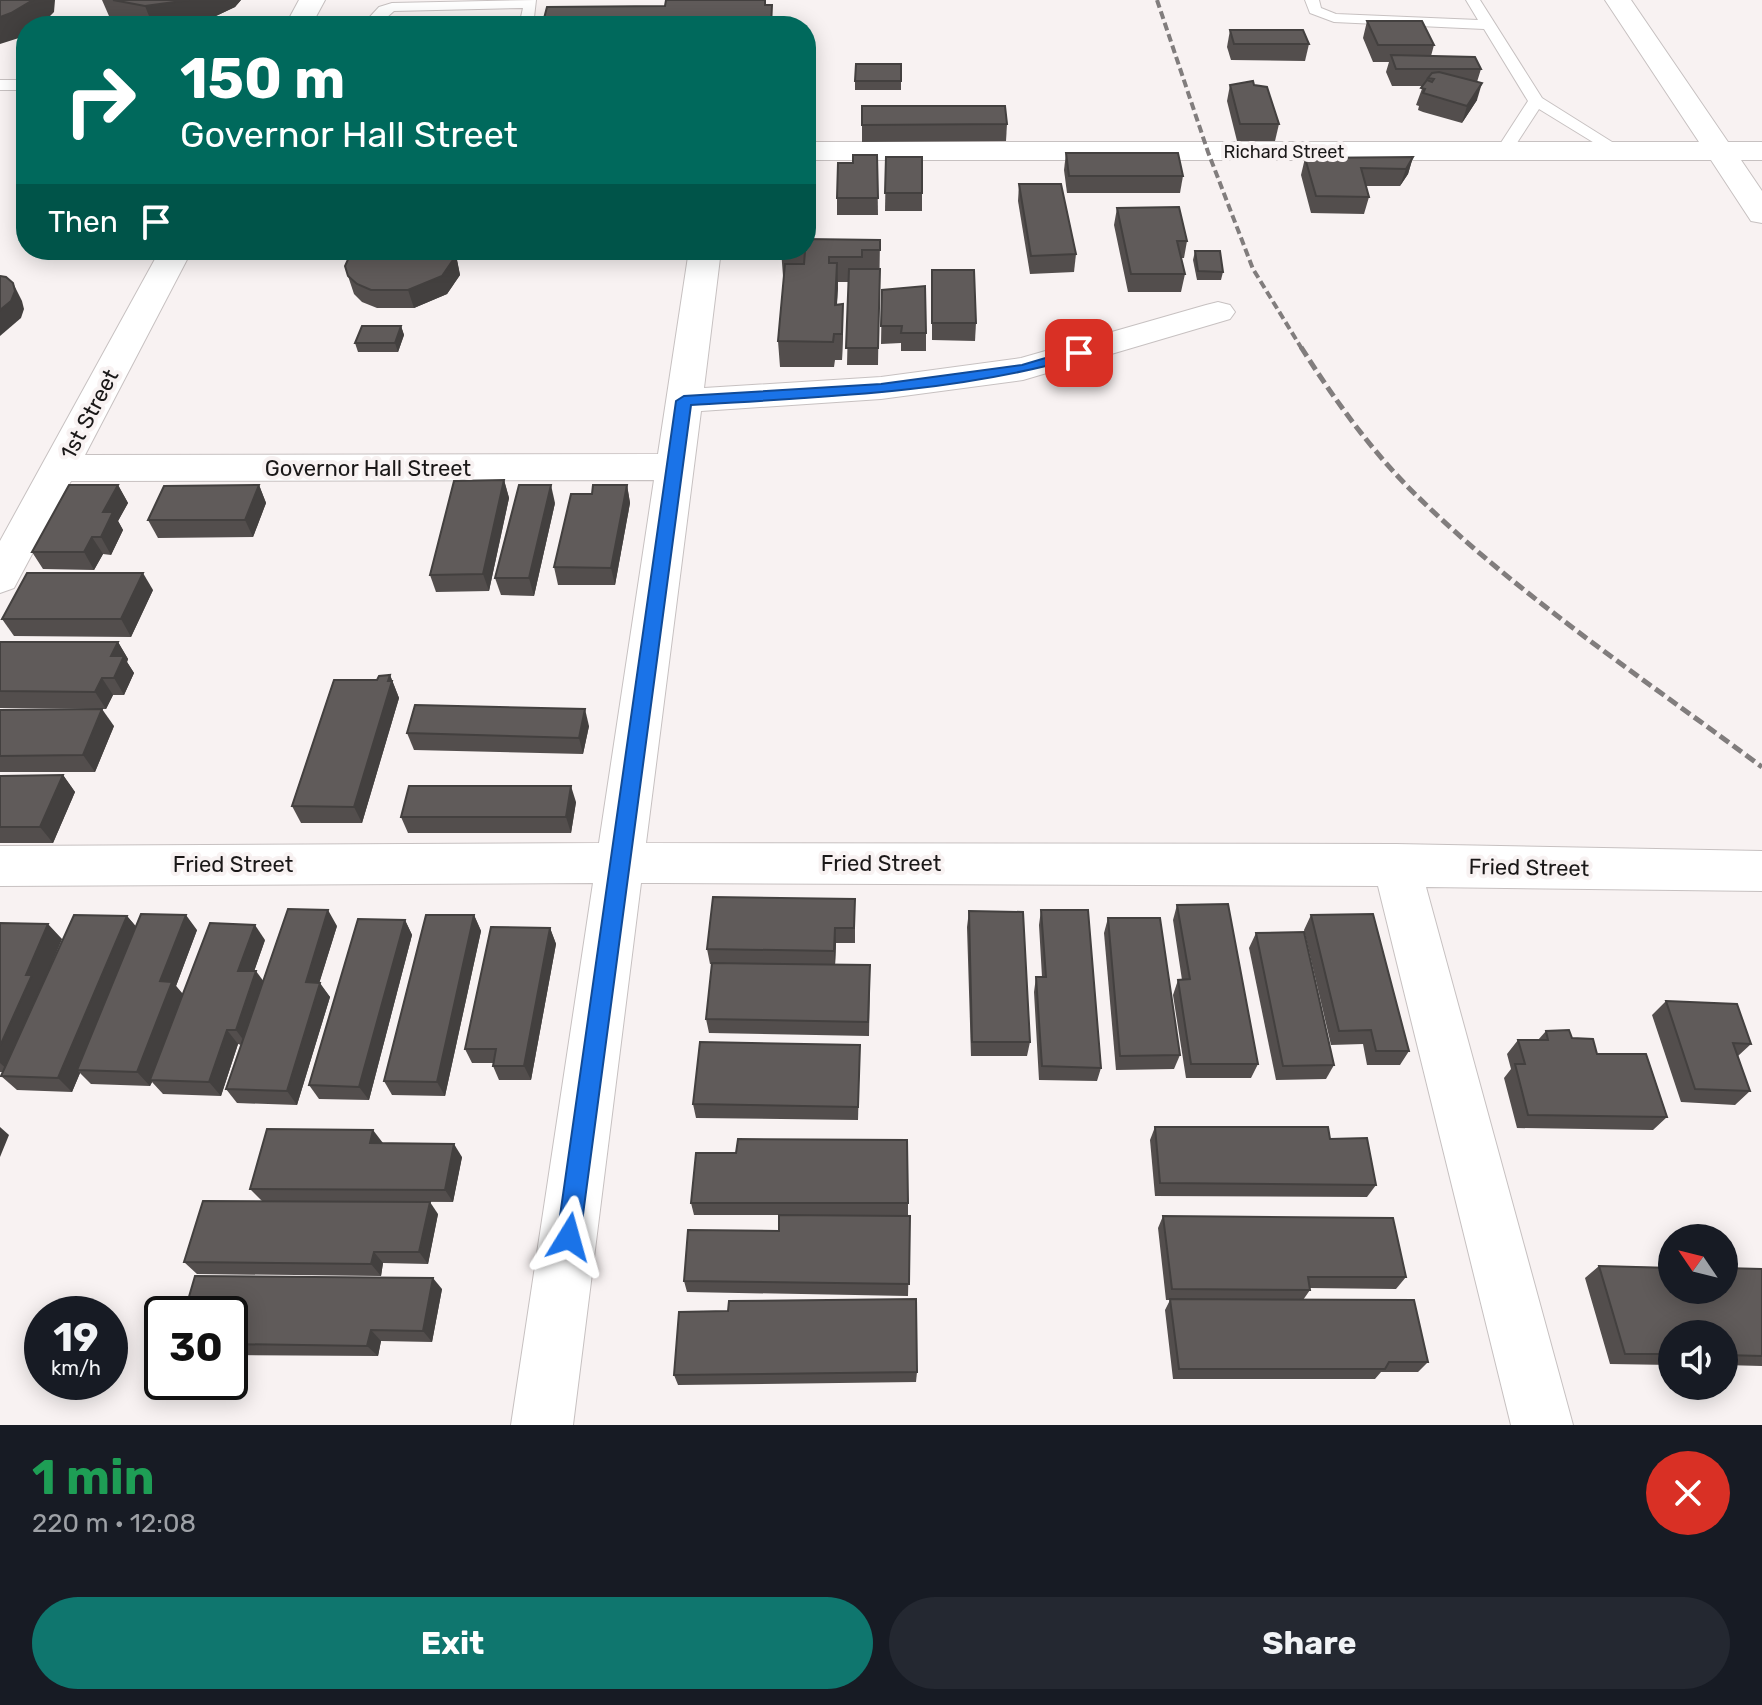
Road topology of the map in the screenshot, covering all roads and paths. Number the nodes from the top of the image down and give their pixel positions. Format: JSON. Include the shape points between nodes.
{"nodes":[{"id":1,"x":1312,"y":0,"type":"edge"},
{"id":2,"x":1473,"y":0,"type":"edge"},
{"id":3,"x":1618,"y":0,"type":"edge"},
{"id":4,"x":378,"y":16,"type":"edge"},
{"id":5,"x":528,"y":16,"type":"edge"},
{"id":6,"x":1488,"y":25,"type":"junction"},
{"id":7,"x":1536,"y":101,"type":"junction"},
{"id":8,"x":816,"y":151,"type":"edge"},
{"id":9,"x":1762,"y":151,"type":"edge"},
{"id":10,"x":1503,"y":152,"type":"junction"},
{"id":11,"x":1620,"y":152,"type":"junction"},
{"id":12,"x":1719,"y":152,"type":"junction"},
{"id":13,"x":1762,"y":214,"type":"edge"},
{"id":14,"x":171,"y":260,"type":"edge"},
{"id":15,"x":704,"y":260,"type":"edge"},
{"id":16,"x":1218,"y":312,"type":"dead end"},
{"id":17,"x":684,"y":401,"type":"junction"},
{"id":18,"x":675,"y":467,"type":"junction"},
{"id":19,"x":61,"y":468,"type":"junction"},
{"id":20,"x":0,"y":578,"type":"edge"},
{"id":21,"x":621,"y":862,"type":"junction"},
{"id":22,"x":1396,"y":864,"type":"junction"},
{"id":23,"x":0,"y":866,"type":"edge"},
{"id":24,"x":1762,"y":871,"type":"edge"},
{"id":25,"x":542,"y":1425,"type":"edge"},
{"id":26,"x":1542,"y":1425,"type":"edge"}],
"edges":[{"from":1,"to":6,"type":"lane","via":[[1315,10],[1334,18]]},
{"from":2,"to":6,"type":"lane"},
{"from":3,"to":12,"type":"street"},
{"from":4,"to":5,"type":"lane","via":[[392,7],[531,3]]},
{"from":6,"to":7,"type":"lane"},
{"from":7,"to":10,"type":"lane"},
{"from":7,"to":11,"type":"lane"},
{"from":8,"to":10,"type":"street","name":"Richard Street"},
{"from":9,"to":12,"type":"street","name":"Richard Street"},
{"from":10,"to":11,"type":"street","name":"Richard Street"},
{"from":11,"to":12,"type":"street","name":"Richard Street"},
{"from":12,"to":13,"type":"street"},
{"from":14,"to":19,"type":"street","name":"1st Street"},
{"from":15,"to":17,"type":"street"},
{"from":16,"to":17,"type":"street","via":[[1023,369],[881,388]]},
{"from":17,"to":18,"type":"street"},
{"from":18,"to":19,"type":"street","name":"Governor Hall Street"},
{"from":18,"to":21,"type":"street"},
{"from":19,"to":20,"type":"street","name":"1st Street"},
{"from":21,"to":22,"type":"street","name":"Fried Street"},
{"from":21,"to":23,"type":"street","name":"Fried Street"},
{"from":21,"to":25,"type":"street"},
{"from":22,"to":24,"type":"street","name":"Fried Street"},
{"from":22,"to":26,"type":"street"}]}
